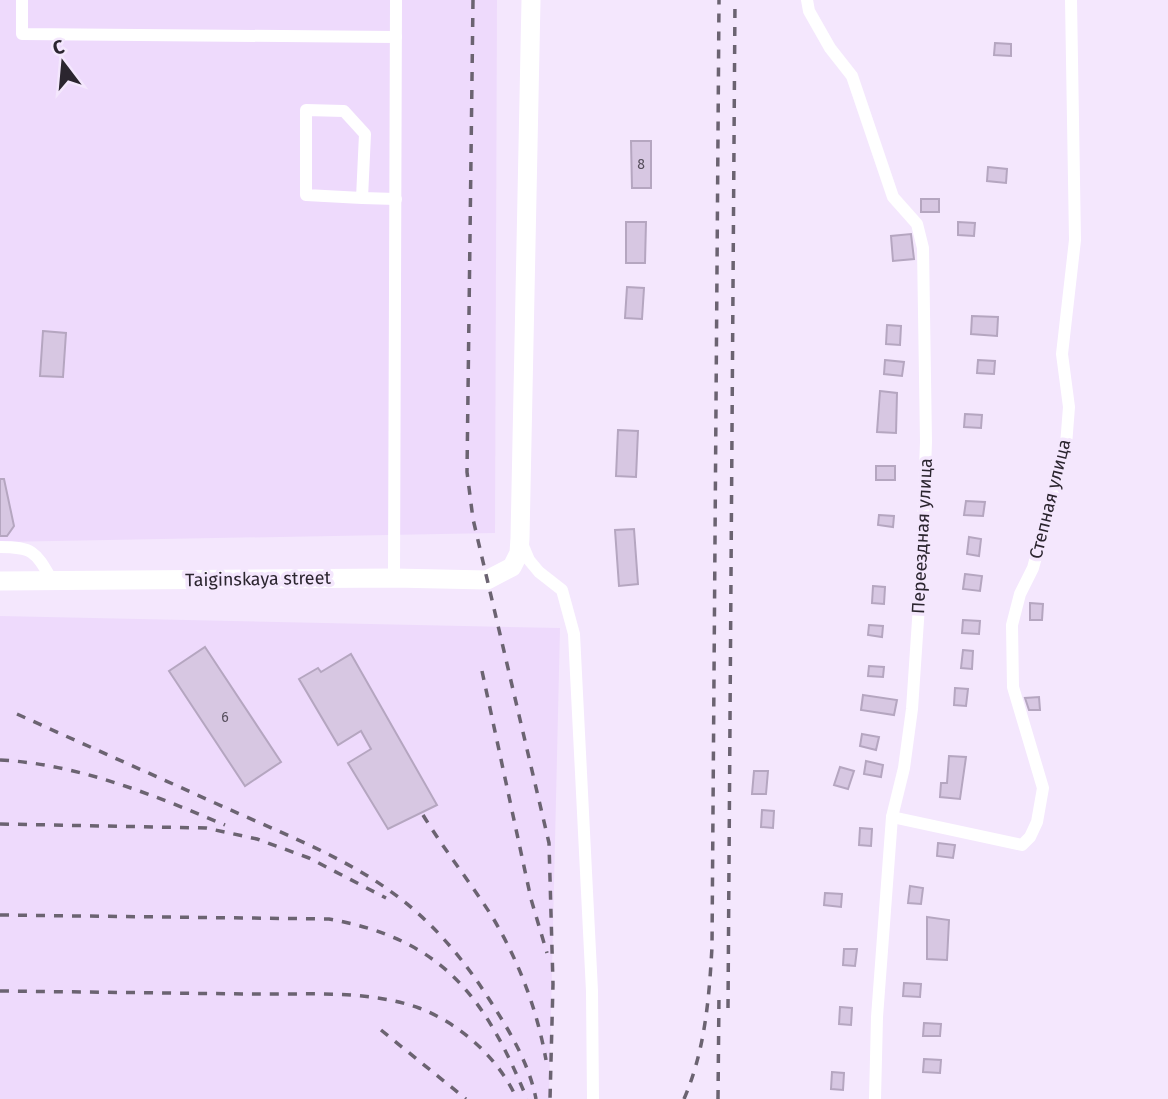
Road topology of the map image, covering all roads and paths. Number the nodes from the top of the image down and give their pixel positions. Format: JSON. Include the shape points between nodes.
{"nodes":[{"id":1,"x":22,"y":0,"type":"edge"},
{"id":2,"x":396,"y":0,"type":"edge"},
{"id":3,"x":531,"y":0,"type":"edge"},
{"id":4,"x":807,"y":0,"type":"edge"},
{"id":5,"x":1071,"y":0,"type":"edge"},
{"id":6,"x":396,"y":37,"type":"junction"},
{"id":7,"x":362,"y":198,"type":"junction"},
{"id":8,"x":396,"y":199,"type":"junction"},
{"id":9,"x":520,"y":538,"type":"junction"},
{"id":10,"x":0,"y":547,"type":"edge"},
{"id":11,"x":394,"y":578,"type":"junction"},
{"id":12,"x":0,"y":581,"type":"edge"},
{"id":13,"x":53,"y":582,"type":"junction"},
{"id":14,"x":892,"y":817,"type":"junction"},
{"id":15,"x":593,"y":1099,"type":"edge"},
{"id":16,"x":875,"y":1099,"type":"edge"}],
"edges":[{"from":1,"to":6,"type":"street","via":[[22,34]]},
{"from":2,"to":6,"type":"street"},
{"from":3,"to":9,"type":"highway"},
{"from":4,"to":14,"type":"street","name":"Переездная улица","via":[[830,48],[852,76],[894,197],[917,224],[923,248],[926,442],[921,576],[912,709]]},
{"from":5,"to":14,"type":"street","name":"Степная улица","via":[[1075,240],[1062,354],[1069,407],[1067,432],[1033,568],[1012,625],[1013,687],[1043,789],[1037,822],[1022,845]]},
{"from":6,"to":8,"type":"street"},
{"from":7,"to":7,"type":"street","via":[[365,134],[344,111],[306,110],[306,195]]},
{"from":7,"to":8,"type":"street"},
{"from":8,"to":11,"type":"street"},
{"from":9,"to":11,"type":"highway","name":"Taiginskaya street","via":[[512,567],[488,580]]},
{"from":9,"to":15,"type":"street","via":[[529,560],[562,590],[574,634]]},
{"from":10,"to":13,"type":"street","via":[[26,547]]},
{"from":11,"to":13,"type":"highway","name":"Taiginskaya street"},
{"from":12,"to":13,"type":"highway","name":"Taiginskaya street"},
{"from":14,"to":16,"type":"street","name":"Переездная улица"}]}
